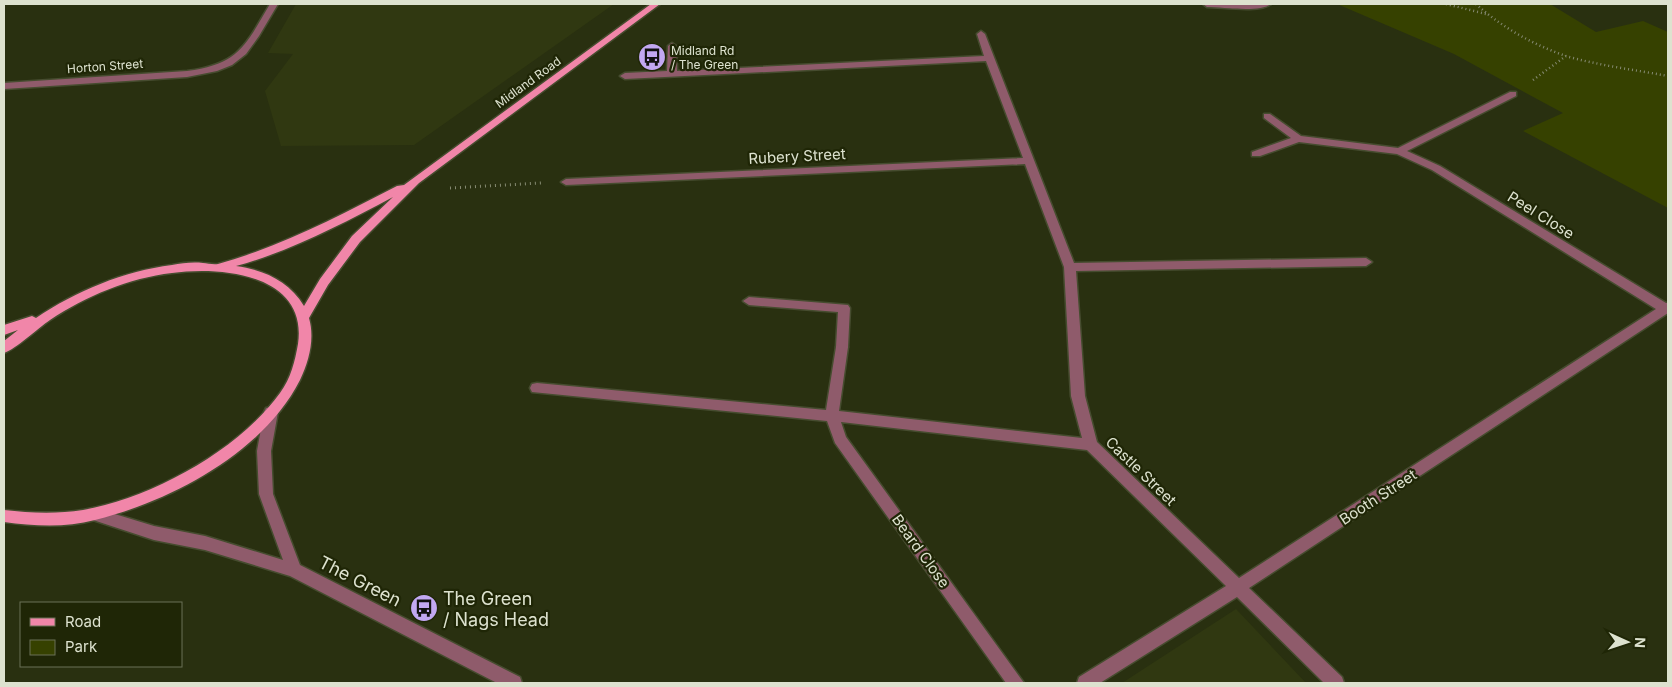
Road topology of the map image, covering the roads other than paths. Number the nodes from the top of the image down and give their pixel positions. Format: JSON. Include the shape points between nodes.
{"nodes":[{"id":1,"x":274,"y":4,"type":"edge"},
{"id":2,"x":656,"y":4,"type":"edge"},
{"id":3,"x":1207,"y":4,"type":"edge"},
{"id":4,"x":1267,"y":4,"type":"edge"},
{"id":5,"x":981,"y":34,"type":"dead end"},
{"id":6,"x":672,"y":46,"type":"dead end"},
{"id":7,"x":989,"y":58,"type":"junction"},
{"id":8,"x":672,"y":73,"type":"junction"},
{"id":9,"x":625,"y":76,"type":"dead end"},
{"id":10,"x":4,"y":86,"type":"edge"},
{"id":11,"x":1513,"y":94,"type":"road end"},
{"id":12,"x":1267,"y":116,"type":"dead end"},
{"id":13,"x":1298,"y":139,"type":"junction"},
{"id":14,"x":1398,"y":151,"type":"junction"},
{"id":15,"x":1256,"y":154,"type":"dead end"},
{"id":16,"x":1029,"y":161,"type":"junction"},
{"id":17,"x":415,"y":181,"type":"junction"},
{"id":18,"x":566,"y":182,"type":"road end"},
{"id":19,"x":1366,"y":262,"type":"dead end"},
{"id":20,"x":217,"y":266,"type":"junction"},
{"id":21,"x":1070,"y":267,"type":"junction"},
{"id":22,"x":749,"y":301,"type":"dead end"},
{"id":23,"x":1667,"y":308,"type":"edge"},
{"id":24,"x":43,"y":318,"type":"junction"},
{"id":25,"x":303,"y":318,"type":"junction"},
{"id":26,"x":4,"y":330,"type":"edge"},
{"id":27,"x":4,"y":348,"type":"edge"},
{"id":28,"x":537,"y":388,"type":"dead end"},
{"id":29,"x":272,"y":412,"type":"junction"},
{"id":30,"x":832,"y":416,"type":"junction"},
{"id":31,"x":1090,"y":445,"type":"junction"},
{"id":32,"x":94,"y":514,"type":"junction"},
{"id":33,"x":4,"y":516,"type":"edge"},
{"id":34,"x":294,"y":570,"type":"junction"},
{"id":35,"x":1238,"y":588,"type":"junction"},
{"id":36,"x":514,"y":683,"type":"edge"},
{"id":37,"x":1016,"y":683,"type":"edge"},
{"id":38,"x":1085,"y":683,"type":"edge"},
{"id":39,"x":1336,"y":683,"type":"edge"}],
"edges":[{"from":1,"to":10,"type":"street","name":"Horton Street","via":[[239,56],[228,64],[209,70]]},
{"from":2,"to":17,"type":"main road","name":"Midland Road"},
{"from":3,"to":4,"type":"street"},
{"from":5,"to":7,"type":"street","name":"Castle Street"},
{"from":6,"to":8,"type":"street"},
{"from":7,"to":8,"type":"street"},
{"from":7,"to":16,"type":"street","name":"Castle Street"},
{"from":8,"to":9,"type":"street"},
{"from":11,"to":14,"type":"street"},
{"from":12,"to":13,"type":"street","name":"Peel Close"},
{"from":13,"to":14,"type":"street","name":"Peel Close"},
{"from":13,"to":15,"type":"street","name":"Peel Close"},
{"from":14,"to":23,"type":"street","name":"Peel Close","via":[[1436,168]]},
{"from":16,"to":18,"type":"street","name":"Rubery Street"},
{"from":16,"to":21,"type":"street","name":"Castle Street"},
{"from":17,"to":20,"type":"main road","name":"Midland Road","via":[[264,254]]},
{"from":17,"to":25,"type":"main road","name":"Midland Road","via":[[356,239],[324,282]]},
{"from":19,"to":21,"type":"street"},
{"from":20,"to":24,"type":"main road","via":[[186,267],[121,281]]},
{"from":20,"to":25,"type":"main road","via":[[270,280],[297,303]]},
{"from":21,"to":31,"type":"street","name":"Castle Street","via":[[1078,396]]},
{"from":22,"to":30,"type":"street","via":[[844,308]]},
{"from":23,"to":35,"type":"street","name":"Booth Street"},
{"from":24,"to":26,"type":"main road"},
{"from":24,"to":27,"type":"main road"},
{"from":25,"to":29,"type":"main road","via":[[306,332],[300,365]]},
{"from":28,"to":30,"type":"street"},
{"from":29,"to":32,"type":"main road","via":[[226,454],[177,485],[137,502]]},
{"from":29,"to":34,"type":"street","name":"The Green","via":[[264,451],[266,494]]},
{"from":30,"to":31,"type":"street"},
{"from":30,"to":37,"type":"street","name":"Beard Close","via":[[840,439]]},
{"from":31,"to":35,"type":"street","name":"Castle Street"},
{"from":32,"to":33,"type":"main road","via":[[39,520]]},
{"from":32,"to":34,"type":"street","name":"The Green"},
{"from":34,"to":36,"type":"street","name":"The Green"},
{"from":35,"to":38,"type":"street","name":"Booth Street"},
{"from":35,"to":39,"type":"street","name":"Castle Street"}]}
